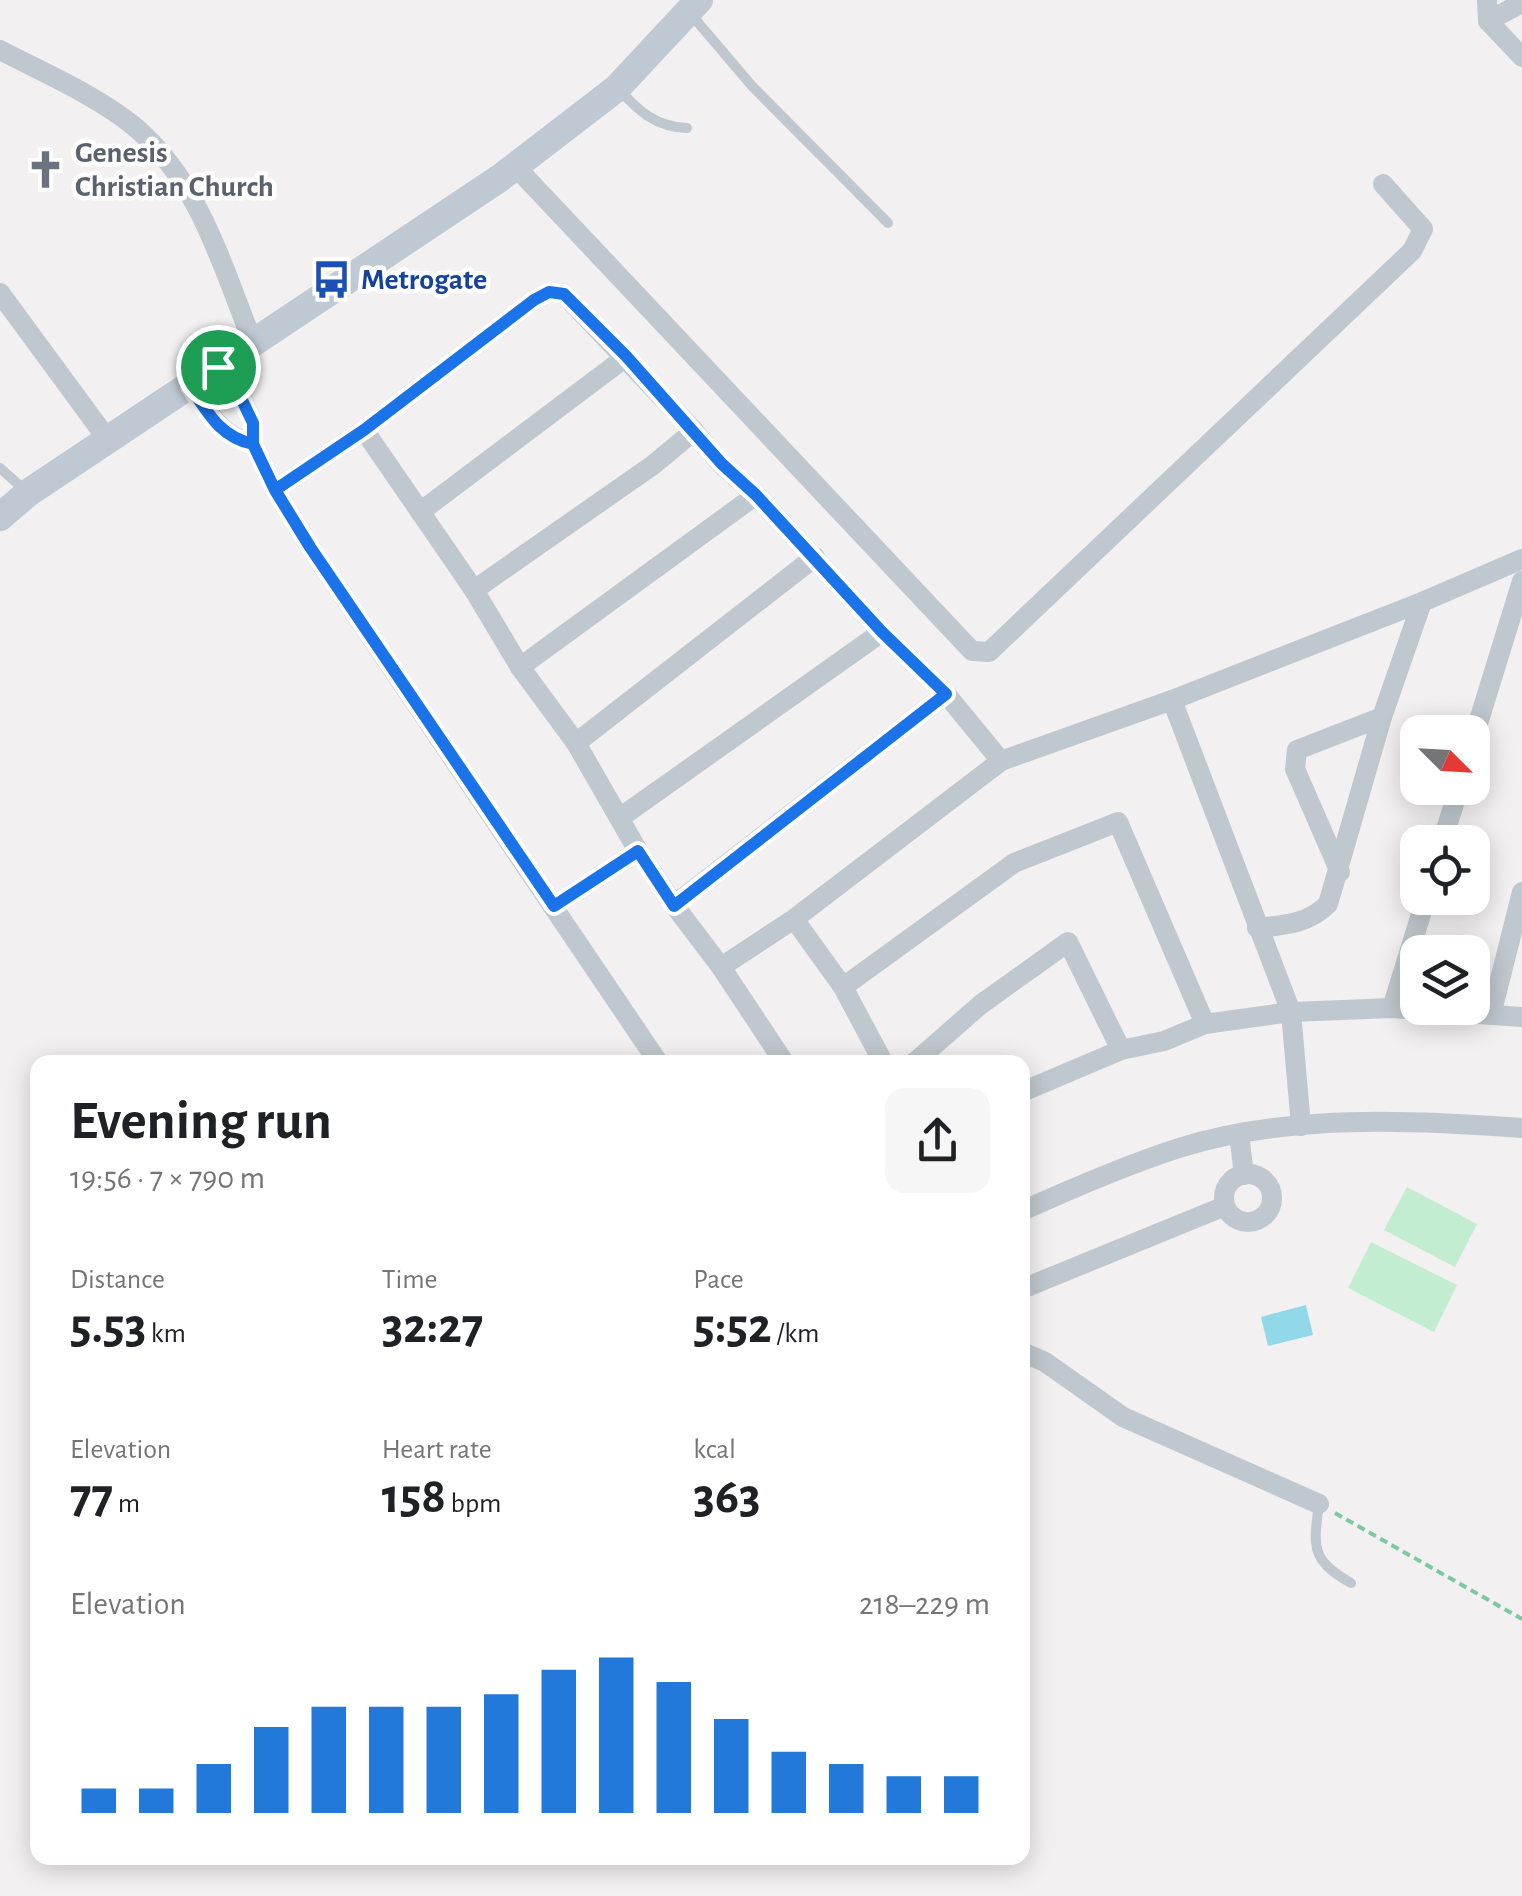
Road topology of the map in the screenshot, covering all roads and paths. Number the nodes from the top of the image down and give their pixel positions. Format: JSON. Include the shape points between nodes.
{"nodes":[{"id":1,"x":1522,"y":2,"type":"edge"},
{"id":2,"x":694,"y":6,"type":"edge"},
{"id":3,"x":1488,"y":10,"type":"edge"},
{"id":4,"x":0,"y":50,"type":"edge"},
{"id":5,"x":1522,"y":57,"type":"edge"},
{"id":6,"x":617,"y":88,"type":"junction"},
{"id":7,"x":687,"y":128,"type":"dead end"},
{"id":8,"x":515,"y":166,"type":"junction"},
{"id":9,"x":1383,"y":184,"type":"dead end"},
{"id":10,"x":888,"y":223,"type":"dead end"},
{"id":11,"x":0,"y":293,"type":"edge"},
{"id":12,"x":253,"y":343,"type":"junction"},
{"id":13,"x":626,"y":356,"type":"junction"},
{"id":14,"x":218,"y":367,"type":"junction"},
{"id":15,"x":190,"y":386,"type":"junction"},
{"id":16,"x":364,"y":430,"type":"junction"},
{"id":17,"x":694,"y":431,"type":"junction"},
{"id":18,"x":108,"y":440,"type":"junction"},
{"id":19,"x":253,"y":444,"type":"junction"},
{"id":20,"x":0,"y":468,"type":"edge"},
{"id":21,"x":275,"y":490,"type":"junction"},
{"id":22,"x":28,"y":494,"type":"junction"},
{"id":23,"x":756,"y":495,"type":"junction"},
{"id":24,"x":420,"y":512,"type":"junction"},
{"id":25,"x":0,"y":517,"type":"edge"},
{"id":26,"x":815,"y":557,"type":"junction"},
{"id":27,"x":1522,"y":558,"type":"edge"},
{"id":28,"x":1522,"y":581,"type":"edge"},
{"id":29,"x":474,"y":590,"type":"junction"},
{"id":30,"x":1422,"y":602,"type":"junction"},
{"id":31,"x":882,"y":632,"type":"junction"},
{"id":32,"x":520,"y":667,"type":"junction"},
{"id":33,"x":946,"y":694,"type":"junction"},
{"id":34,"x":1172,"y":700,"type":"junction"},
{"id":35,"x":1481,"y":715,"type":"edge"},
{"id":36,"x":1382,"y":717,"type":"junction"},
{"id":37,"x":576,"y":743,"type":"junction"},
{"id":38,"x":1002,"y":761,"type":"junction"},
{"id":39,"x":621,"y":817,"type":"junction"},
{"id":40,"x":638,"y":851,"type":"junction"},
{"id":41,"x":1340,"y":872,"type":"junction"},
{"id":42,"x":1522,"y":892,"type":"edge"},
{"id":43,"x":554,"y":906,"type":"junction"},
{"id":44,"x":674,"y":906,"type":"junction"},
{"id":45,"x":1421,"y":915,"type":"edge"},
{"id":46,"x":794,"y":919,"type":"junction"},
{"id":47,"x":1257,"y":928,"type":"junction"},
{"id":48,"x":720,"y":967,"type":"junction"},
{"id":49,"x":843,"y":987,"type":"junction"},
{"id":50,"x":1392,"y":1008,"type":"junction"},
{"id":51,"x":1291,"y":1012,"type":"junction"},
{"id":52,"x":1491,"y":1014,"type":"junction"},
{"id":53,"x":1522,"y":1018,"type":"edge"},
{"id":54,"x":1205,"y":1024,"type":"junction"},
{"id":55,"x":1121,"y":1050,"type":"junction"},
{"id":56,"x":653,"y":1055,"type":"edge"},
{"id":57,"x":779,"y":1055,"type":"edge"},
{"id":58,"x":879,"y":1055,"type":"edge"},
{"id":59,"x":923,"y":1055,"type":"edge"},
{"id":60,"x":1030,"y":1089,"type":"edge"},
{"id":61,"x":1301,"y":1126,"type":"junction"},
{"id":62,"x":1522,"y":1128,"type":"edge"},
{"id":63,"x":1239,"y":1134,"type":"junction"},
{"id":64,"x":1244,"y":1174,"type":"junction"},
{"id":65,"x":1225,"y":1206,"type":"junction"},
{"id":66,"x":1030,"y":1208,"type":"edge"},
{"id":67,"x":1030,"y":1285,"type":"edge"},
{"id":68,"x":1030,"y":1356,"type":"edge"},
{"id":69,"x":1319,"y":1504,"type":"junction"},
{"id":70,"x":1352,"y":1583,"type":"dead end"},
{"id":71,"x":1522,"y":1619,"type":"edge"}],
"edges":[{"from":1,"to":3,"type":"street"},
{"from":2,"to":6,"type":"main road"},
{"from":2,"to":10,"type":"lane","via":[[752,86]]},
{"from":3,"to":5,"type":"street"},
{"from":4,"to":12,"type":"street","via":[[104,106],[155,146],[198,208]]},
{"from":6,"to":7,"type":"lane","via":[[652,120]]},
{"from":6,"to":8,"type":"main road"},
{"from":8,"to":9,"type":"street","via":[[972,651],[989,652],[1412,251],[1423,229]]},
{"from":8,"to":12,"type":"main road"},
{"from":11,"to":18,"type":"street"},
{"from":12,"to":14,"type":"main road"},
{"from":13,"to":16,"type":"street","via":[[564,294],[549,292]]},
{"from":13,"to":17,"type":"street"},
{"from":13,"to":24,"type":"street"},
{"from":14,"to":15,"type":"main road"},
{"from":14,"to":19,"type":"street","via":[[253,423]]},
{"from":15,"to":18,"type":"main road"},
{"from":15,"to":19,"type":"street","via":[[221,431]]},
{"from":16,"to":21,"type":"street"},
{"from":16,"to":24,"type":"street"},
{"from":17,"to":23,"type":"street"},
{"from":17,"to":29,"type":"street"},
{"from":18,"to":22,"type":"main road"},
{"from":19,"to":21,"type":"street"},
{"from":20,"to":22,"type":"lane"},
{"from":21,"to":43,"type":"street"},
{"from":22,"to":25,"type":"main road"},
{"from":23,"to":26,"type":"street"},
{"from":23,"to":32,"type":"street"},
{"from":24,"to":29,"type":"street"},
{"from":26,"to":31,"type":"street"},
{"from":26,"to":37,"type":"street"},
{"from":27,"to":30,"type":"street"},
{"from":28,"to":35,"type":"street"},
{"from":29,"to":32,"type":"street"},
{"from":30,"to":34,"type":"street"},
{"from":30,"to":36,"type":"street"},
{"from":31,"to":33,"type":"street"},
{"from":31,"to":39,"type":"street"},
{"from":32,"to":37,"type":"street"},
{"from":33,"to":38,"type":"street"},
{"from":33,"to":44,"type":"street"},
{"from":34,"to":38,"type":"street"},
{"from":34,"to":47,"type":"street"},
{"from":36,"to":41,"type":"street"},
{"from":36,"to":41,"type":"street","via":[[1298,750],[1294,760]]},
{"from":37,"to":39,"type":"street"},
{"from":38,"to":46,"type":"street"},
{"from":39,"to":40,"type":"street"},
{"from":40,"to":43,"type":"street"},
{"from":40,"to":44,"type":"street"},
{"from":41,"to":47,"type":"street","via":[[1316,916]]},
{"from":42,"to":52,"type":"street"},
{"from":43,"to":56,"type":"street"},
{"from":44,"to":48,"type":"street"},
{"from":45,"to":50,"type":"street"},
{"from":46,"to":48,"type":"street"},
{"from":46,"to":49,"type":"street"},
{"from":47,"to":51,"type":"street"},
{"from":48,"to":57,"type":"street"},
{"from":49,"to":54,"type":"street","via":[[1014,863],[1118,822]]},
{"from":49,"to":58,"type":"street"},
{"from":50,"to":51,"type":"street"},
{"from":50,"to":52,"type":"street"},
{"from":51,"to":54,"type":"street"},
{"from":51,"to":61,"type":"street"},
{"from":52,"to":53,"type":"street"},
{"from":54,"to":55,"type":"street"},
{"from":55,"to":59,"type":"street","via":[[1068,942]]},
{"from":55,"to":60,"type":"street"},
{"from":61,"to":62,"type":"street"},
{"from":61,"to":63,"type":"street"},
{"from":63,"to":64,"type":"street"},
{"from":63,"to":66,"type":"street","via":[[1181,1148]]},
{"from":64,"to":65,"type":"street","via":[[1225,1190]]},
{"from":64,"to":65,"type":"street","via":[[1266,1183],[1272,1199],[1266,1214],[1243,1222]]},
{"from":65,"to":67,"type":"street"},
{"from":68,"to":69,"type":"street","via":[[1123,1418]]},
{"from":69,"to":70,"type":"lane","via":[[1314,1540],[1320,1559]]},
{"from":69,"to":71,"type":"path"}]}
